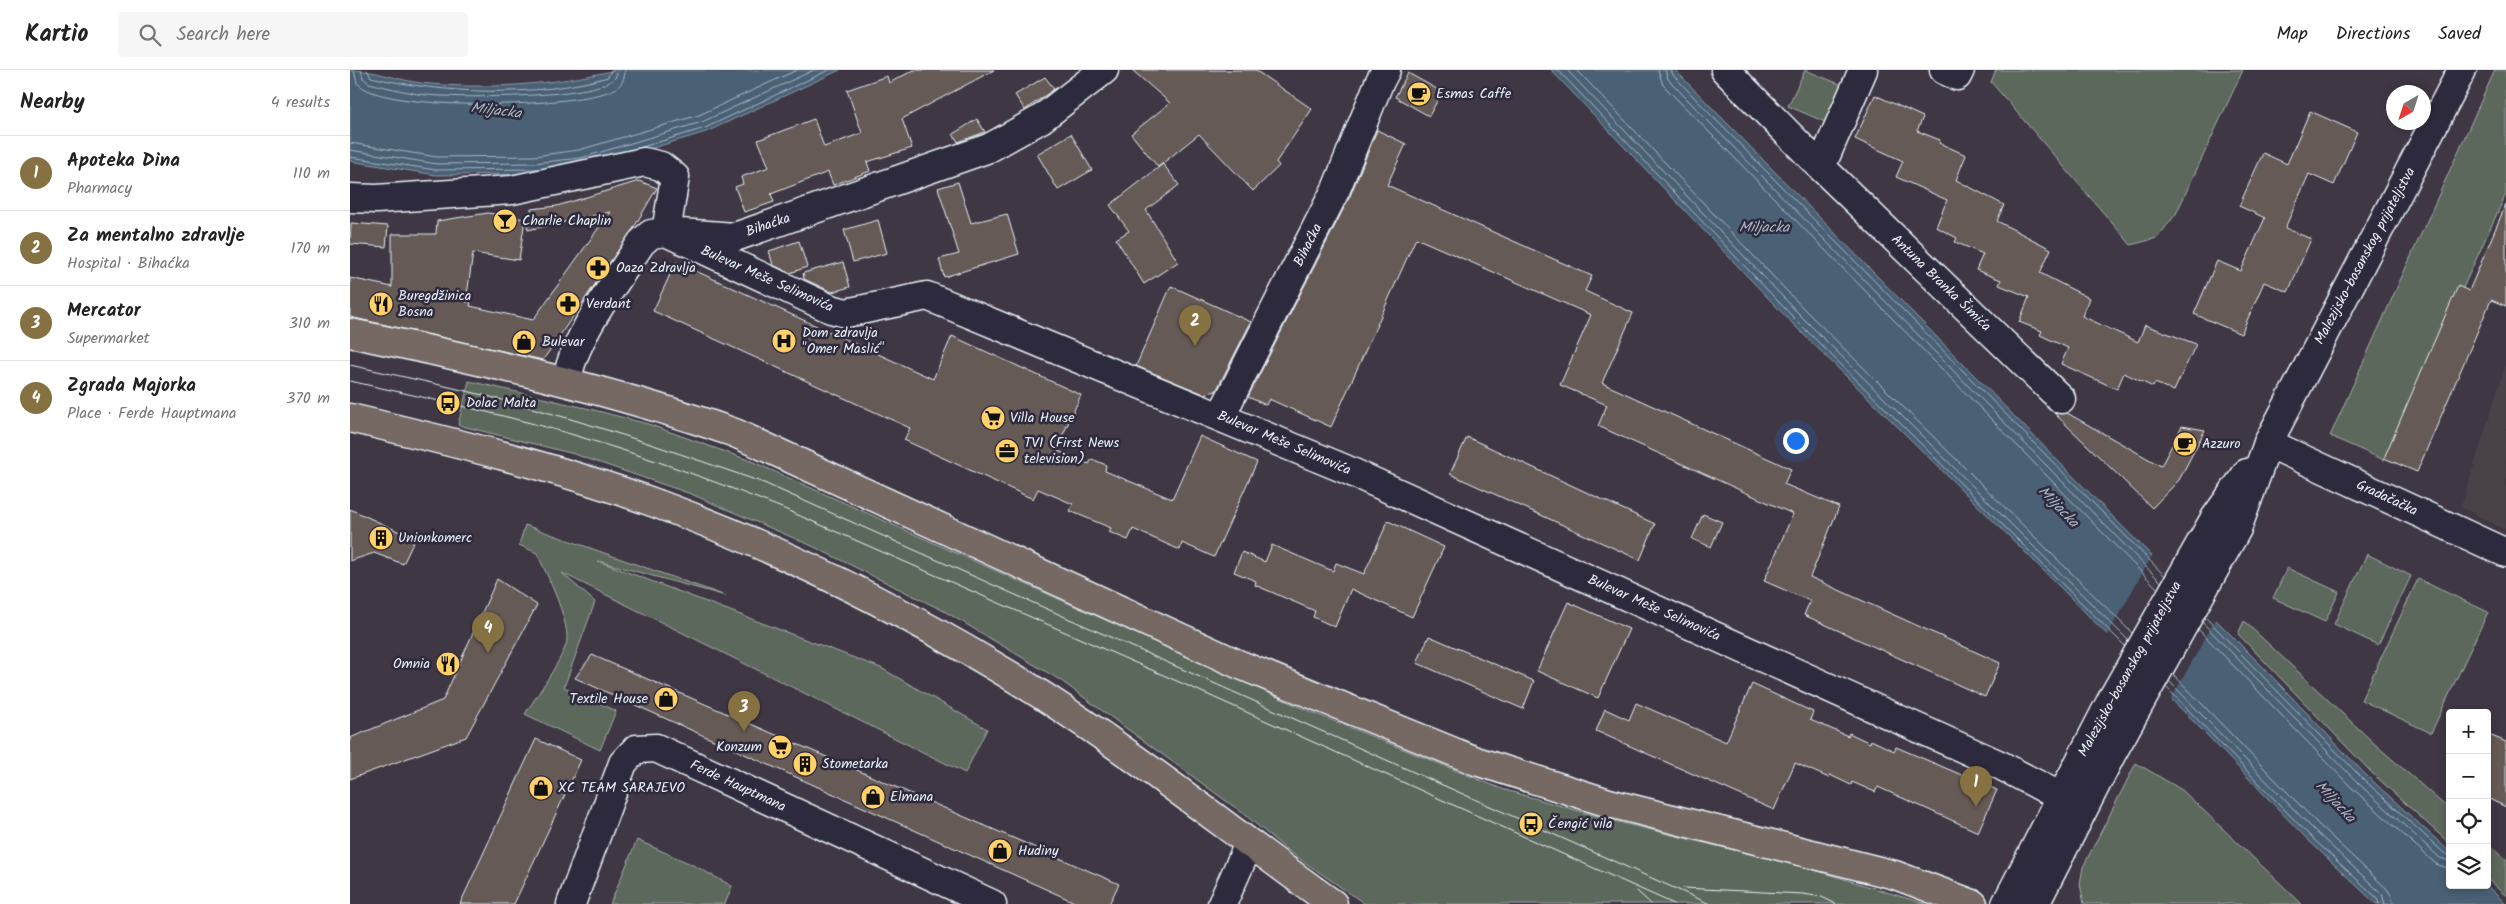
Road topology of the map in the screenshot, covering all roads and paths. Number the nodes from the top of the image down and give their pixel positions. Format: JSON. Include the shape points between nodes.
{"nodes":[{"id":1,"x":1104,"y":70,"type":"edge"},
{"id":2,"x":1386,"y":70,"type":"edge"},
{"id":3,"x":1726,"y":70,"type":"edge"},
{"id":4,"x":1863,"y":70,"type":"edge"},
{"id":5,"x":1944,"y":70,"type":"edge"},
{"id":6,"x":1960,"y":70,"type":"edge"},
{"id":7,"x":2462,"y":70,"type":"edge"},
{"id":8,"x":1821,"y":167,"type":"junction"},
{"id":9,"x":350,"y":198,"type":"edge"},
{"id":10,"x":666,"y":232,"type":"junction"},
{"id":11,"x":350,"y":333,"type":"edge"},
{"id":12,"x":567,"y":382,"type":"junction"},
{"id":13,"x":2061,"y":399,"type":"dead end"},
{"id":14,"x":1221,"y":416,"type":"junction"},
{"id":15,"x":350,"y":418,"type":"edge"},
{"id":16,"x":2268,"y":442,"type":"junction"},
{"id":17,"x":2506,"y":553,"type":"edge"},
{"id":18,"x":2205,"y":560,"type":"junction"},
{"id":19,"x":2061,"y":797,"type":"junction"},
{"id":20,"x":1249,"y":844,"type":"junction"},
{"id":21,"x":571,"y":904,"type":"edge"},
{"id":22,"x":992,"y":904,"type":"edge"},
{"id":23,"x":1222,"y":904,"type":"edge"},
{"id":24,"x":1333,"y":904,"type":"edge"},
{"id":25,"x":1973,"y":904,"type":"edge"},
{"id":26,"x":2006,"y":904,"type":"edge"},
{"id":27,"x":2036,"y":904,"type":"edge"}],
"edges":[{"from":1,"to":10,"type":"street","name":"Bihaćka","via":[[1042,119],[988,148],[735,237]]},
{"from":2,"to":14,"type":"street","name":"Bihaćka","via":[[1336,189]]},
{"from":3,"to":8,"type":"street","name":"Antuna Branka Šimića"},
{"from":4,"to":8,"type":"street"},
{"from":5,"to":6,"type":"street","via":[[1957,76]]},
{"from":7,"to":16,"type":"street","name":"Malezijsko-bosanskog prijateljstva"},
{"from":8,"to":13,"type":"street","name":"Antuna Branka Šimića"},
{"from":9,"to":10,"type":"street","via":[[512,190],[644,162],[661,166],[675,178]]},
{"from":10,"to":12,"type":"street","via":[[651,234],[641,243],[595,313],[568,368]]},
{"from":10,"to":14,"type":"street","name":"Bulevar Meše Selimovića","via":[[831,310],[846,312],[927,296]]},
{"from":11,"to":12,"type":"main road"},
{"from":12,"to":25,"type":"main road","via":[[676,412],[735,433],[1230,660],[1333,705],[1476,761],[1609,803],[1895,875]]},
{"from":14,"to":19,"type":"street","name":"Bulevar Meše Selimovića","via":[[1709,632],[2000,765]]},
{"from":15,"to":20,"type":"main road","via":[[599,484],[720,528],[848,588],[936,633],[1049,700]]},
{"from":16,"to":17,"type":"street","name":"Gradačačka"},
{"from":16,"to":18,"type":"street","name":"Malezijsko-bosanskog prijateljstva","via":[[2216,518]]},
{"from":18,"to":19,"type":"street","name":"Malezijsko-bosanskog prijateljstva","via":[[2112,699]]},
{"from":18,"to":27,"type":"street","name":"Malezijsko-bosanskog prijateljstva","via":[[2132,718]]},
{"from":19,"to":26,"type":"street","name":"Malezijsko-bosanskog prijateljstva"},
{"from":20,"to":23,"type":"street"},
{"from":20,"to":24,"type":"main road"},
{"from":21,"to":22,"type":"street","name":"Ferde Hauptmana","via":[[623,763],[636,749],[656,748]]}]}
